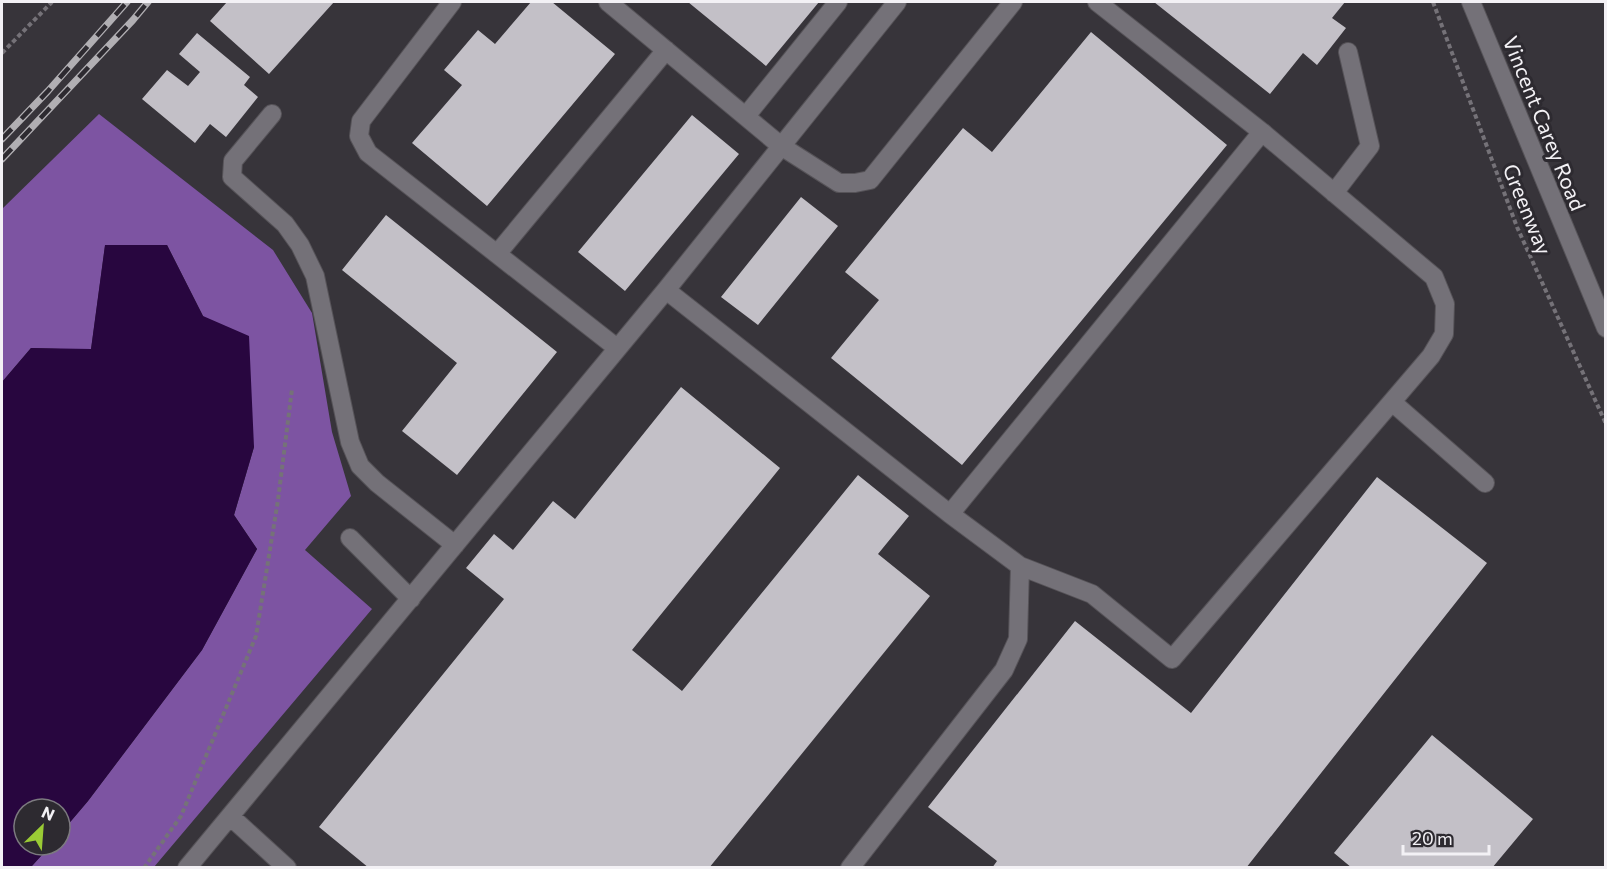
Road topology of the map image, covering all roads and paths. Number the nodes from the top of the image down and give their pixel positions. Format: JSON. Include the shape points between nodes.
{"nodes":[{"id":1,"x":52,"y":2,"type":"edge"},
{"id":2,"x":452,"y":2,"type":"edge"},
{"id":3,"x":608,"y":2,"type":"edge"},
{"id":4,"x":838,"y":2,"type":"edge"},
{"id":5,"x":897,"y":2,"type":"edge"},
{"id":6,"x":1013,"y":2,"type":"edge"},
{"id":7,"x":1097,"y":2,"type":"edge"},
{"id":8,"x":1433,"y":2,"type":"edge"},
{"id":9,"x":1471,"y":2,"type":"edge"},
{"id":10,"x":666,"y":50,"type":"junction"},
{"id":11,"x":1348,"y":52,"type":"dead end"},
{"id":12,"x":2,"y":53,"type":"edge"},
{"id":13,"x":272,"y":114,"type":"dead end"},
{"id":14,"x":746,"y":116,"type":"junction"},
{"id":15,"x":1262,"y":132,"type":"junction"},
{"id":16,"x":781,"y":146,"type":"junction"},
{"id":17,"x":1334,"y":193,"type":"junction"},
{"id":18,"x":497,"y":254,"type":"junction"},
{"id":19,"x":666,"y":290,"type":"junction"},
{"id":20,"x":1605,"y":328,"type":"edge"},
{"id":21,"x":617,"y":348,"type":"junction"},
{"id":22,"x":292,"y":389,"type":"dead end"},
{"id":23,"x":1392,"y":402,"type":"junction"},
{"id":24,"x":1605,"y":424,"type":"edge"},
{"id":25,"x":1485,"y":483,"type":"dead end"},
{"id":26,"x":950,"y":514,"type":"junction"},
{"id":27,"x":350,"y":538,"type":"dead end"},
{"id":28,"x":455,"y":545,"type":"junction"},
{"id":29,"x":1020,"y":566,"type":"junction"},
{"id":30,"x":411,"y":599,"type":"junction"},
{"id":31,"x":230,"y":816,"type":"junction"},
{"id":32,"x":144,"y":867,"type":"edge"},
{"id":33,"x":187,"y":867,"type":"edge"},
{"id":34,"x":287,"y":867,"type":"edge"},
{"id":35,"x":850,"y":867,"type":"edge"}],
"edges":[{"from":1,"to":12,"type":"path"},
{"from":2,"to":18,"type":"street","via":[[361,121],[359,136],[368,153]]},
{"from":3,"to":10,"type":"street"},
{"from":4,"to":14,"type":"street"},
{"from":5,"to":16,"type":"street"},
{"from":6,"to":16,"type":"street","via":[[870,180],[839,183]]},
{"from":7,"to":15,"type":"street"},
{"from":8,"to":24,"type":"path","name":"Greenway","via":[[1517,227]]},
{"from":9,"to":20,"type":"street","name":"Vincent Carey Road"},
{"from":10,"to":14,"type":"street"},
{"from":10,"to":18,"type":"street"},
{"from":11,"to":17,"type":"street","via":[[1370,146]]},
{"from":13,"to":28,"type":"street","via":[[232,161],[232,177],[285,224],[315,276],[350,442],[360,466]]},
{"from":14,"to":16,"type":"street"},
{"from":15,"to":17,"type":"street"},
{"from":15,"to":26,"type":"street"},
{"from":16,"to":19,"type":"street"},
{"from":17,"to":23,"type":"street","via":[[1434,278],[1445,304],[1444,334],[1431,356]]},
{"from":18,"to":21,"type":"street"},
{"from":19,"to":21,"type":"street"},
{"from":19,"to":26,"type":"street"},
{"from":21,"to":28,"type":"street"},
{"from":22,"to":32,"type":"path","via":[[256,636],[181,816]]},
{"from":23,"to":25,"type":"street"},
{"from":23,"to":29,"type":"street","via":[[1172,659],[1092,594]]},
{"from":26,"to":29,"type":"street"},
{"from":27,"to":30,"type":"street"},
{"from":28,"to":30,"type":"street"},
{"from":29,"to":35,"type":"street","via":[[1018,639],[1004,670]]},
{"from":30,"to":31,"type":"street"},
{"from":31,"to":33,"type":"street"},
{"from":31,"to":34,"type":"street"}]}
